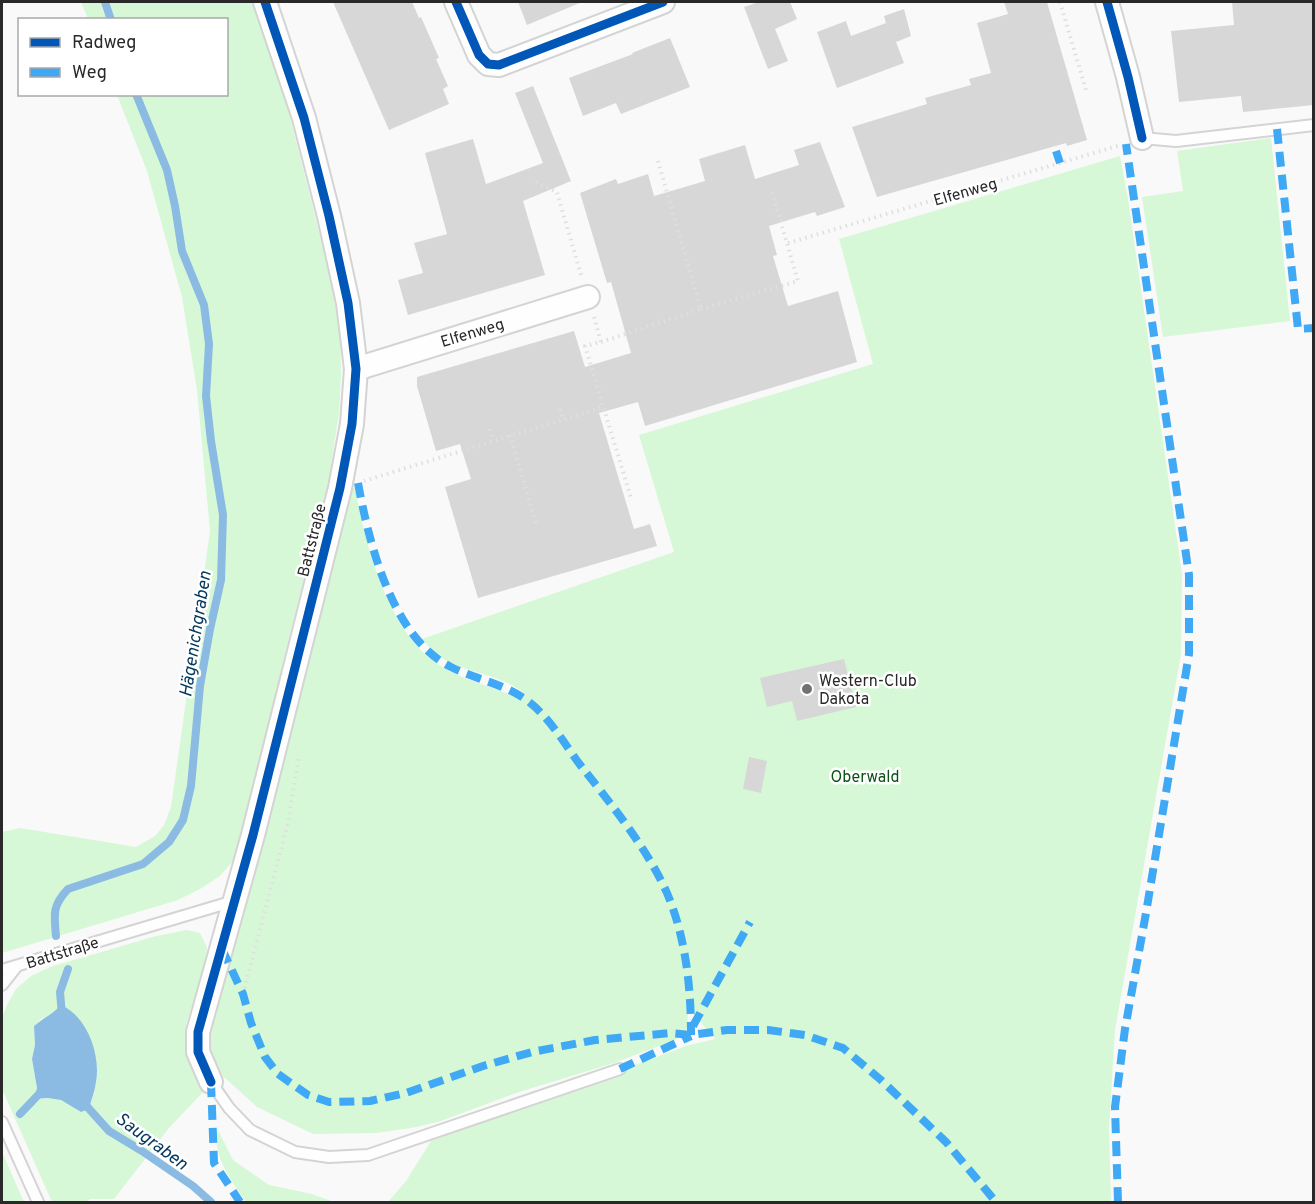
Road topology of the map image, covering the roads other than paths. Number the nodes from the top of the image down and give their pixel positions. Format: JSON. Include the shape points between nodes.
{"nodes":[{"id":1,"x":265,"y":2,"type":"edge"},
{"id":2,"x":456,"y":2,"type":"edge"},
{"id":3,"x":663,"y":2,"type":"edge"},
{"id":4,"x":1107,"y":2,"type":"edge"},
{"id":5,"x":1314,"y":124,"type":"edge"},
{"id":6,"x":1142,"y":138,"type":"joint"},
{"id":7,"x":588,"y":297,"type":"road end"},
{"id":8,"x":356,"y":369,"type":"junction"},
{"id":9,"x":234,"y":901,"type":"junction"},
{"id":10,"x":17,"y":966,"type":"junction"},
{"id":11,"x":2,"y":970,"type":"edge"},
{"id":12,"x":2,"y":985,"type":"edge"},
{"id":13,"x":620,"y":1069,"type":"dead end"},
{"id":14,"x":211,"y":1082,"type":"joint"},
{"id":15,"x":2,"y":1122,"type":"edge"},
{"id":16,"x":38,"y":1203,"type":"edge"}],
"edges":[{"from":1,"to":8,"type":"street","name":"Battstraße","via":[[304,118],[329,216],[348,303]]},
{"from":2,"to":3,"type":"street","via":[[479,55],[488,64],[499,66]]},
{"from":4,"to":6,"type":"street"},
{"from":5,"to":6,"type":"lane","via":[[1176,141]]},
{"from":7,"to":8,"type":"street","name":"Elfenweg"},
{"from":8,"to":9,"type":"street","name":"Battstraße","via":[[352,424],[340,488]]},
{"from":9,"to":10,"type":"lane","name":"Battstraße"},
{"from":9,"to":14,"type":"street","name":"Battstraße","via":[[198,1032],[198,1052]]},
{"from":10,"to":11,"type":"lane"},
{"from":10,"to":12,"type":"lane","name":"Battstraße"},
{"from":13,"to":14,"type":"lane","via":[[368,1155],[329,1157],[295,1152],[250,1130]]},
{"from":15,"to":16,"type":"lane"}]}
